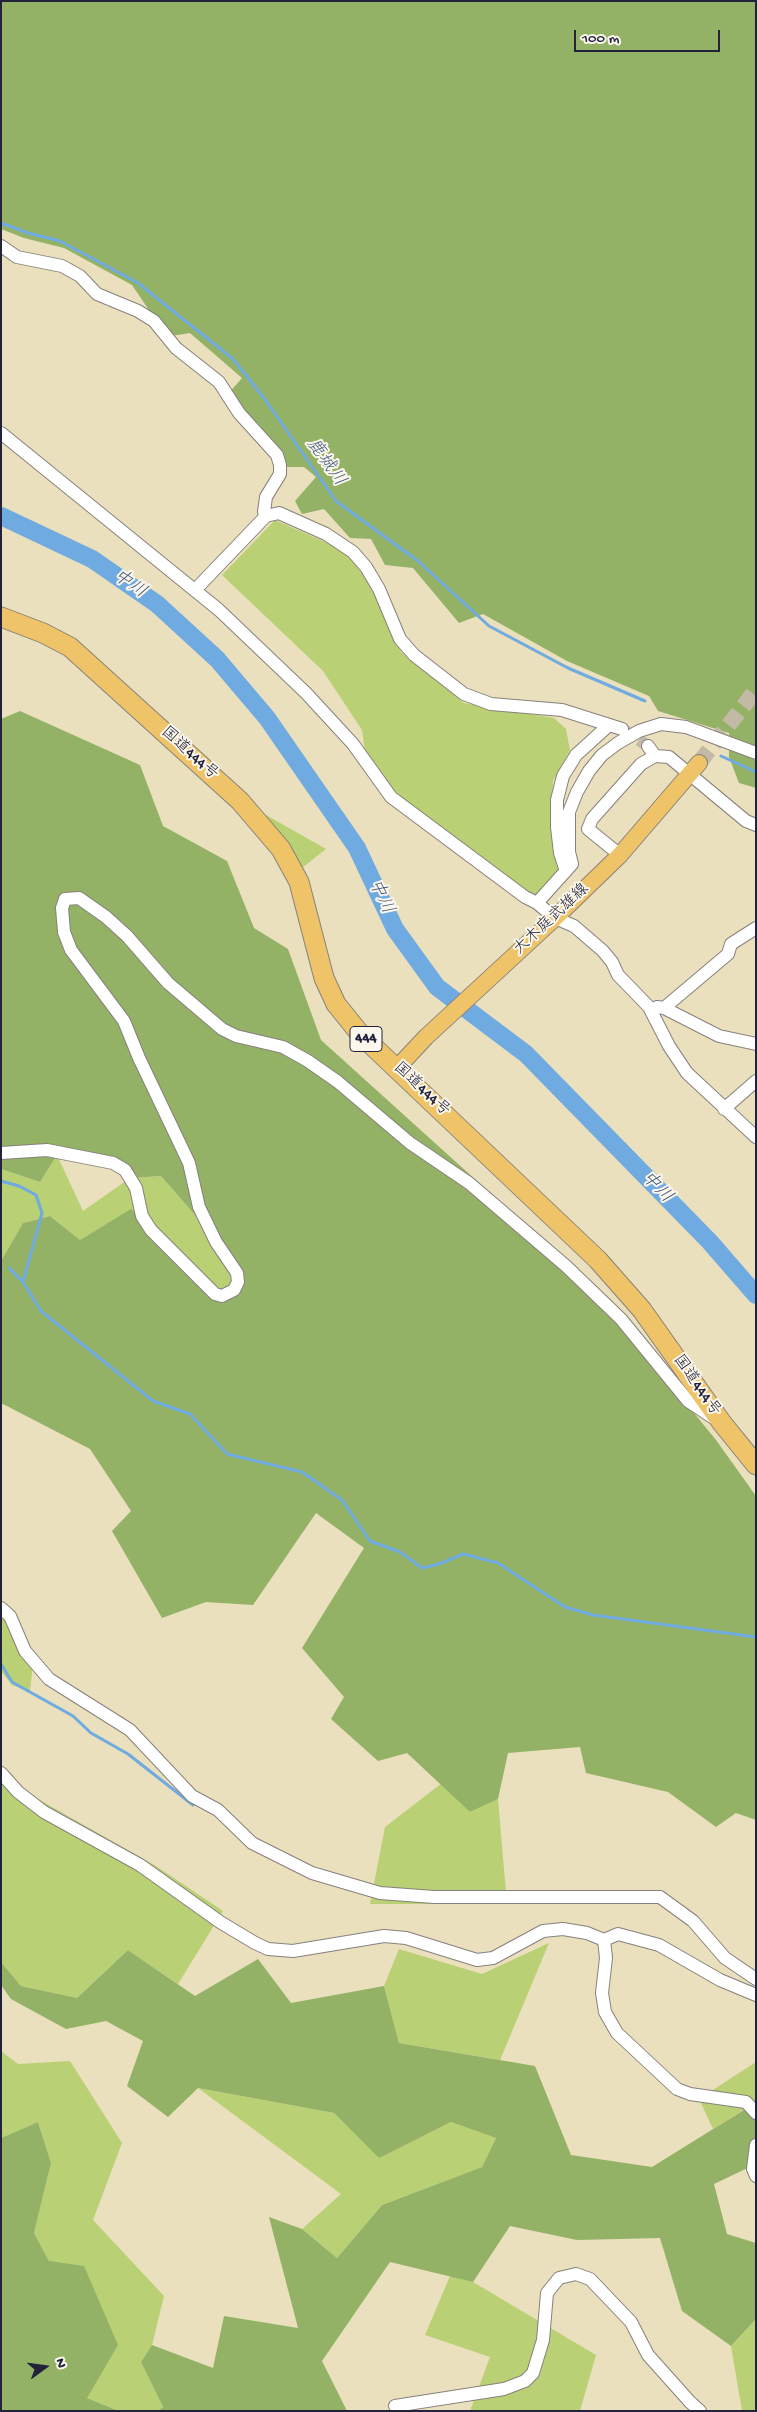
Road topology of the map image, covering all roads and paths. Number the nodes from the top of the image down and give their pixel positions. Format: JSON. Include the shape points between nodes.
{"nodes":[{"id":1,"x":1,"y":246,"type":"edge"},
{"id":2,"x":1,"y":433,"type":"edge"},
{"id":3,"x":266,"y":516,"type":"junction"},
{"id":4,"x":195,"y":590,"type":"junction"},
{"id":5,"x":1,"y":617,"type":"edge"},
{"id":6,"x":609,"y":725,"type":"junction"},
{"id":7,"x":622,"y":729,"type":"tunnel mouth"},
{"id":8,"x":756,"y":753,"type":"edge"},
{"id":9,"x":695,"y":768,"type":"junction"},
{"id":10,"x":756,"y":825,"type":"edge"},
{"id":11,"x":588,"y":829,"type":"junction"},
{"id":12,"x":569,"y":834,"type":"junction"},
{"id":13,"x":620,"y":855,"type":"junction"},
{"id":14,"x":566,"y":871,"type":"junction"},
{"id":15,"x":537,"y":903,"type":"junction"},
{"id":16,"x":555,"y":918,"type":"junction"},
{"id":17,"x":756,"y":928,"type":"edge"},
{"id":18,"x":649,"y":1007,"type":"junction"},
{"id":19,"x":664,"y":1008,"type":"junction"},
{"id":20,"x":756,"y":1044,"type":"edge"},
{"id":21,"x":397,"y":1068,"type":"junction"},
{"id":22,"x":756,"y":1081,"type":"edge"},
{"id":23,"x":724,"y":1110,"type":"junction"},
{"id":24,"x":756,"y":1137,"type":"edge"},
{"id":25,"x":1,"y":1153,"type":"edge"},
{"id":26,"x":722,"y":1423,"type":"junction"},
{"id":27,"x":756,"y":1465,"type":"edge"},
{"id":28,"x":1,"y":1608,"type":"edge"},
{"id":29,"x":1,"y":1772,"type":"edge"},
{"id":30,"x":604,"y":1940,"type":"junction"},
{"id":31,"x":756,"y":1979,"type":"edge"},
{"id":32,"x":756,"y":1995,"type":"edge"},
{"id":33,"x":756,"y":2113,"type":"edge"},
{"id":34,"x":756,"y":2145,"type":"edge"},
{"id":35,"x":756,"y":2176,"type":"edge"},
{"id":36,"x":395,"y":2406,"type":"dead end"},
{"id":37,"x":700,"y":2411,"type":"edge"}],
"edges":[{"from":1,"to":3,"type":"street","via":[[18,258],[62,266],[80,276],[97,294],[138,311],[154,321],[176,348],[219,382],[239,413],[276,455],[280,465],[280,474],[266,496]]},
{"from":2,"to":4,"type":"street"},
{"from":3,"to":4,"type":"street"},
{"from":3,"to":6,"type":"street","via":[[279,513],[326,534],[353,552],[379,589],[400,639],[414,655],[464,694],[491,704],[562,710]]},
{"from":4,"to":15,"type":"street","via":[[306,693],[353,744],[391,797],[461,851]]},
{"from":5,"to":21,"type":"highway","name":"国道444号","number":"444","via":[[43,632],[70,647],[240,801],[281,849],[300,882],[324,978],[336,1004],[362,1035]]},
{"from":6,"to":7,"type":"street"},
{"from":6,"to":14,"type":"street","via":[[576,755],[564,776],[557,800],[557,827]]},
{"from":8,"to":12,"type":"street","via":[[686,727],[662,724],[639,732],[602,755],[589,771],[569,812]]},
{"from":9,"to":10,"type":"street","via":[[746,821]]},
{"from":9,"to":11,"type":"street","via":[[652,751],[592,819]]},
{"from":9,"to":13,"type":"main road","name":"大木庭武雄線"},
{"from":11,"to":12,"type":"street"},
{"from":11,"to":13,"type":"street"},
{"from":12,"to":14,"type":"street","via":[[572,864]]},
{"from":13,"to":16,"type":"main road","name":"大木庭武雄線"},
{"from":14,"to":15,"type":"street"},
{"from":15,"to":16,"type":"street"},
{"from":16,"to":18,"type":"street","via":[[574,926],[604,951],[618,975]]},
{"from":16,"to":21,"type":"main road","name":"大木庭武雄線"},
{"from":17,"to":19,"type":"street","via":[[731,944],[728,954]]},
{"from":18,"to":19,"type":"street"},
{"from":18,"to":23,"type":"street","via":[[686,1073]]},
{"from":19,"to":20,"type":"street","via":[[719,1036]]},
{"from":21,"to":26,"type":"highway","name":"国道444号","number":"444","via":[[598,1260],[642,1310]]},
{"from":22,"to":23,"type":"street"},
{"from":23,"to":24,"type":"street"},
{"from":25,"to":26,"type":"street","via":[[47,1150],[113,1163],[125,1170],[136,1188],[142,1216],[150,1230],[215,1294],[222,1296],[234,1290],[238,1282],[236,1273],[199,1207],[190,1164],[124,1021],[71,950],[61,917],[65,899],[79,898],[113,923],[168,983],[222,1029],[236,1036],[283,1047],[308,1061],[410,1143],[469,1183],[566,1266],[621,1320],[688,1401]]},
{"from":26,"to":27,"type":"highway","name":"国道444号","number":"444"},
{"from":28,"to":31,"type":"street","via":[[10,1616],[25,1651],[49,1679],[130,1730],[192,1796],[218,1810],[252,1843],[312,1874],[380,1893],[434,1898],[660,1897],[693,1922],[725,1958]]},
{"from":29,"to":30,"type":"street","via":[[18,1792],[44,1812],[140,1865],[220,1922],[268,1948],[294,1951],[384,1936],[406,1938],[477,1960],[493,1958],[542,1932],[563,1929]]},
{"from":30,"to":32,"type":"street","via":[[618,1934],[659,1945],[720,1980]]},
{"from":30,"to":33,"type":"street","via":[[604,2012],[617,2033],[677,2089],[690,2094],[746,2102]]},
{"from":34,"to":35,"type":"street","via":[[753,2169]]},
{"from":36,"to":37,"type":"street","via":[[504,2389],[524,2381],[533,2373],[543,2340],[546,2293],[559,2278],[576,2274],[590,2279],[632,2322],[648,2355]]}]}
